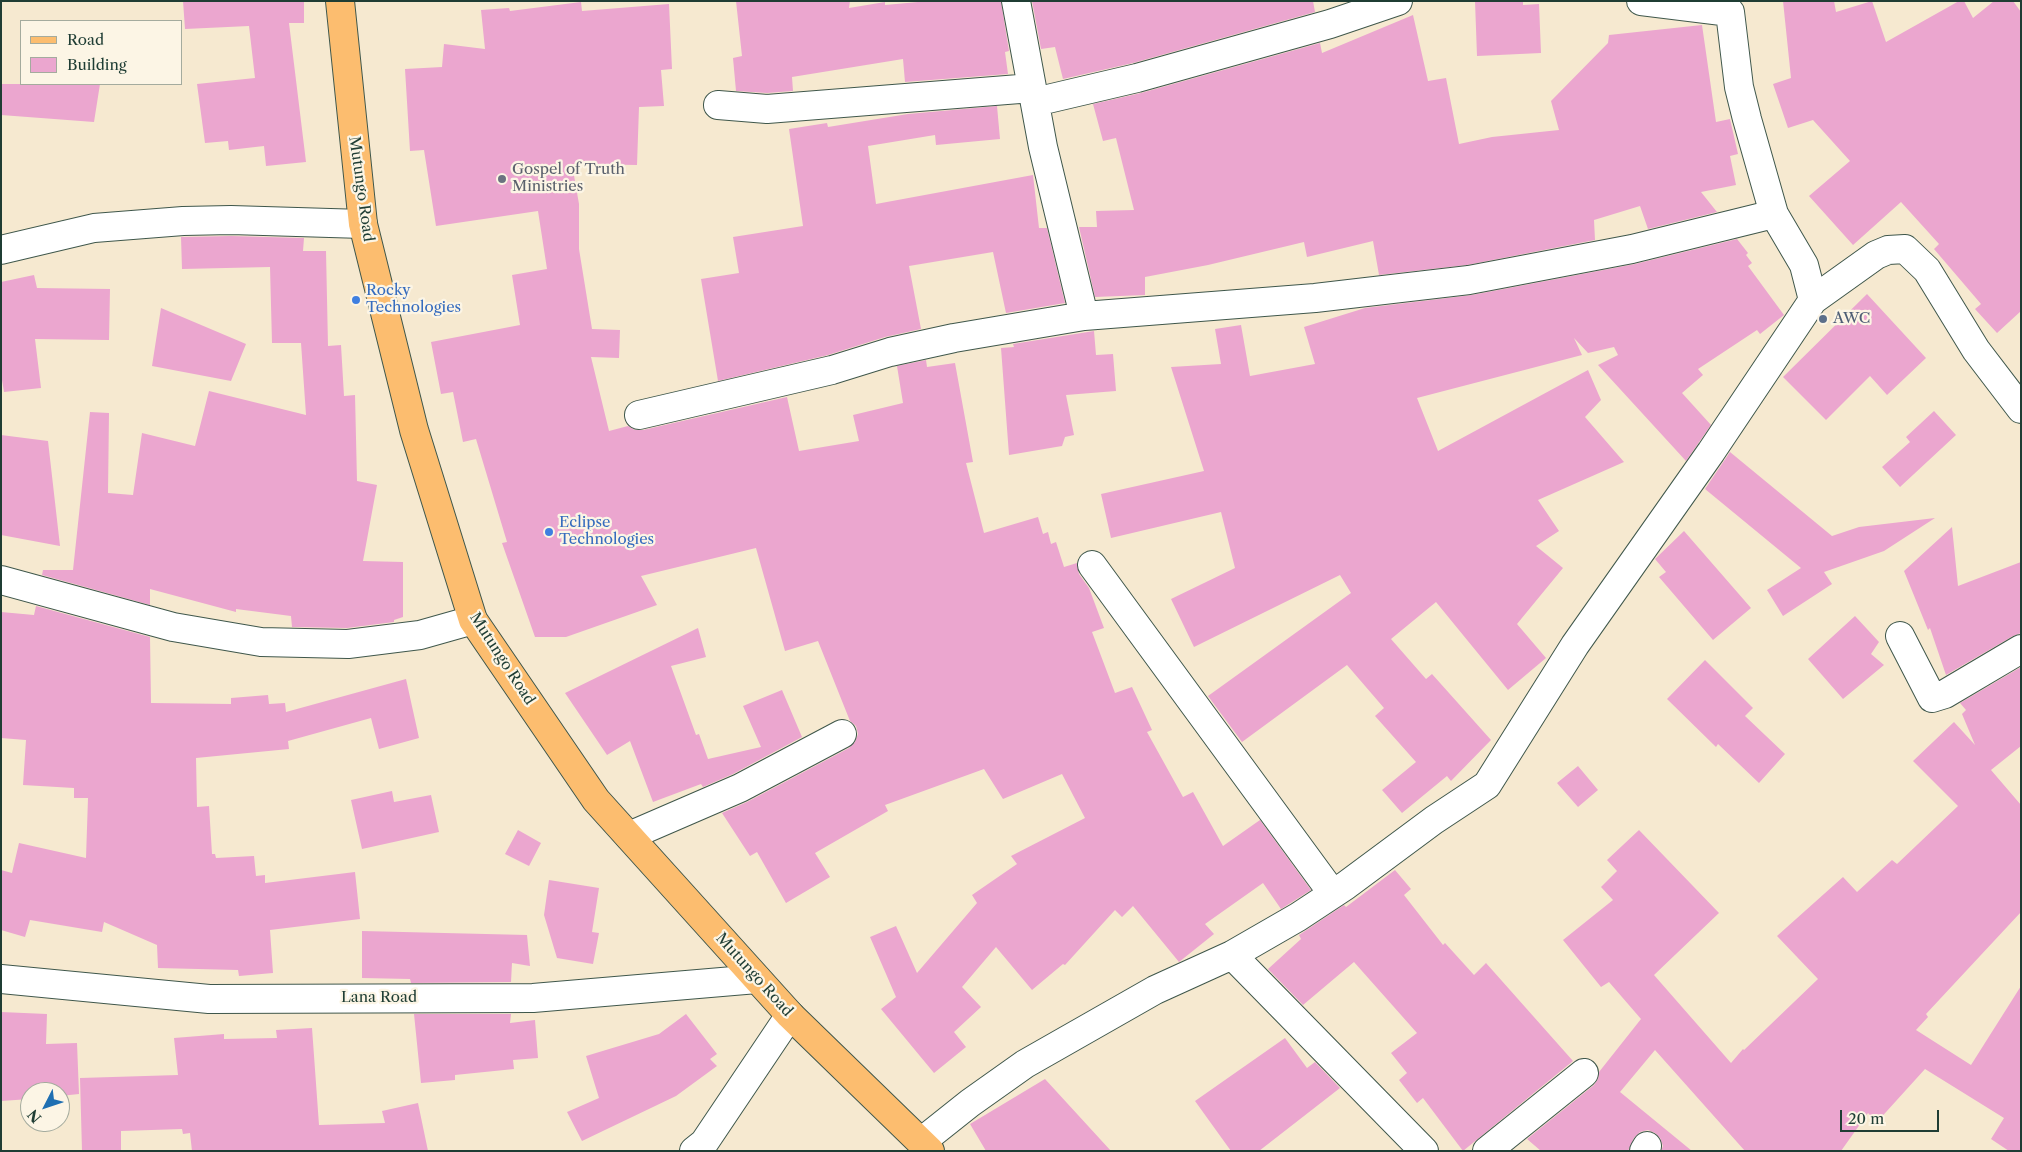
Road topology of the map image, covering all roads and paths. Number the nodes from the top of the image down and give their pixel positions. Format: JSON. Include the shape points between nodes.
{"nodes":[{"id":1,"x":340,"y":1,"type":"edge"},
{"id":2,"x":1016,"y":1,"type":"edge"},
{"id":3,"x":1398,"y":1,"type":"edge"},
{"id":4,"x":1641,"y":1,"type":"edge"},
{"id":5,"x":1730,"y":7,"type":"edge"},
{"id":6,"x":1034,"y":95,"type":"junction"},
{"id":7,"x":718,"y":105,"type":"dead end"},
{"id":8,"x":1774,"y":214,"type":"junction"},
{"id":9,"x":363,"y":224,"type":"junction"},
{"id":10,"x":1,"y":250,"type":"edge"},
{"id":11,"x":1813,"y":300,"type":"junction"},
{"id":12,"x":1084,"y":316,"type":"junction"},
{"id":13,"x":2021,"y":409,"type":"edge"},
{"id":14,"x":639,"y":414,"type":"dead end"},
{"id":15,"x":1092,"y":564,"type":"dead end"},
{"id":16,"x":1,"y":580,"type":"edge"},
{"id":17,"x":473,"y":620,"type":"junction"},
{"id":18,"x":1900,"y":636,"type":"dead end"},
{"id":19,"x":2021,"y":649,"type":"edge"},
{"id":20,"x":842,"y":734,"type":"dead end"},
{"id":21,"x":629,"y":836,"type":"junction"},
{"id":22,"x":1333,"y":894,"type":"junction"},
{"id":23,"x":1232,"y":954,"type":"junction"},
{"id":24,"x":1,"y":979,"type":"edge"},
{"id":25,"x":757,"y":979,"type":"junction"},
{"id":26,"x":790,"y":1015,"type":"junction"},
{"id":27,"x":1584,"y":1072,"type":"dead end"},
{"id":28,"x":925,"y":1146,"type":"edge"},
{"id":29,"x":694,"y":1151,"type":"edge"},
{"id":30,"x":1424,"y":1151,"type":"edge"},
{"id":31,"x":1487,"y":1151,"type":"edge"}],
"edges":[{"from":1,"to":9,"type":"main road","name":"Mutungo Road"},
{"from":2,"to":6,"type":"street"},
{"from":3,"to":6,"type":"street","via":[[1330,24],[1174,68]]},
{"from":4,"to":5,"type":"street"},
{"from":5,"to":8,"type":"street","via":[[1739,87]]},
{"from":6,"to":7,"type":"street","via":[[767,109]]},
{"from":6,"to":12,"type":"street","via":[[1043,147]]},
{"from":8,"to":11,"type":"street","via":[[1804,265]]},
{"from":8,"to":12,"type":"street","via":[[1632,249],[1470,280],[1315,298]]},
{"from":9,"to":10,"type":"street","via":[[183,221],[94,228]]},
{"from":9,"to":17,"type":"main road","name":"Mutungo Road","via":[[414,430]]},
{"from":11,"to":13,"type":"street","via":[[1876,255],[1905,249],[1927,270],[1976,350]]},
{"from":11,"to":22,"type":"street","via":[[1575,645],[1487,784]]},
{"from":12,"to":14,"type":"street","via":[[890,352],[832,370]]},
{"from":15,"to":22,"type":"street"},
{"from":16,"to":17,"type":"street","via":[[173,627],[261,642],[348,644],[420,635]]},
{"from":17,"to":21,"type":"main road","name":"Mutungo Road","via":[[596,800]]},
{"from":18,"to":19,"type":"street","via":[[1932,698],[1945,694]]},
{"from":20,"to":21,"type":"street","via":[[740,788]]},
{"from":21,"to":25,"type":"main road","name":"Mutungo Road"},
{"from":22,"to":23,"type":"street"},
{"from":23,"to":28,"type":"street","via":[[1156,990],[1025,1064],[970,1103]]},
{"from":23,"to":30,"type":"street"},
{"from":24,"to":25,"type":"street","name":"Lana Road","via":[[209,999],[533,998]]},
{"from":25,"to":26,"type":"main road","name":"Mutungo Road"},
{"from":26,"to":28,"type":"main road","name":"Mutungo Road"},
{"from":26,"to":29,"type":"street","via":[[704,1143]]},
{"from":27,"to":31,"type":"street"}]}
